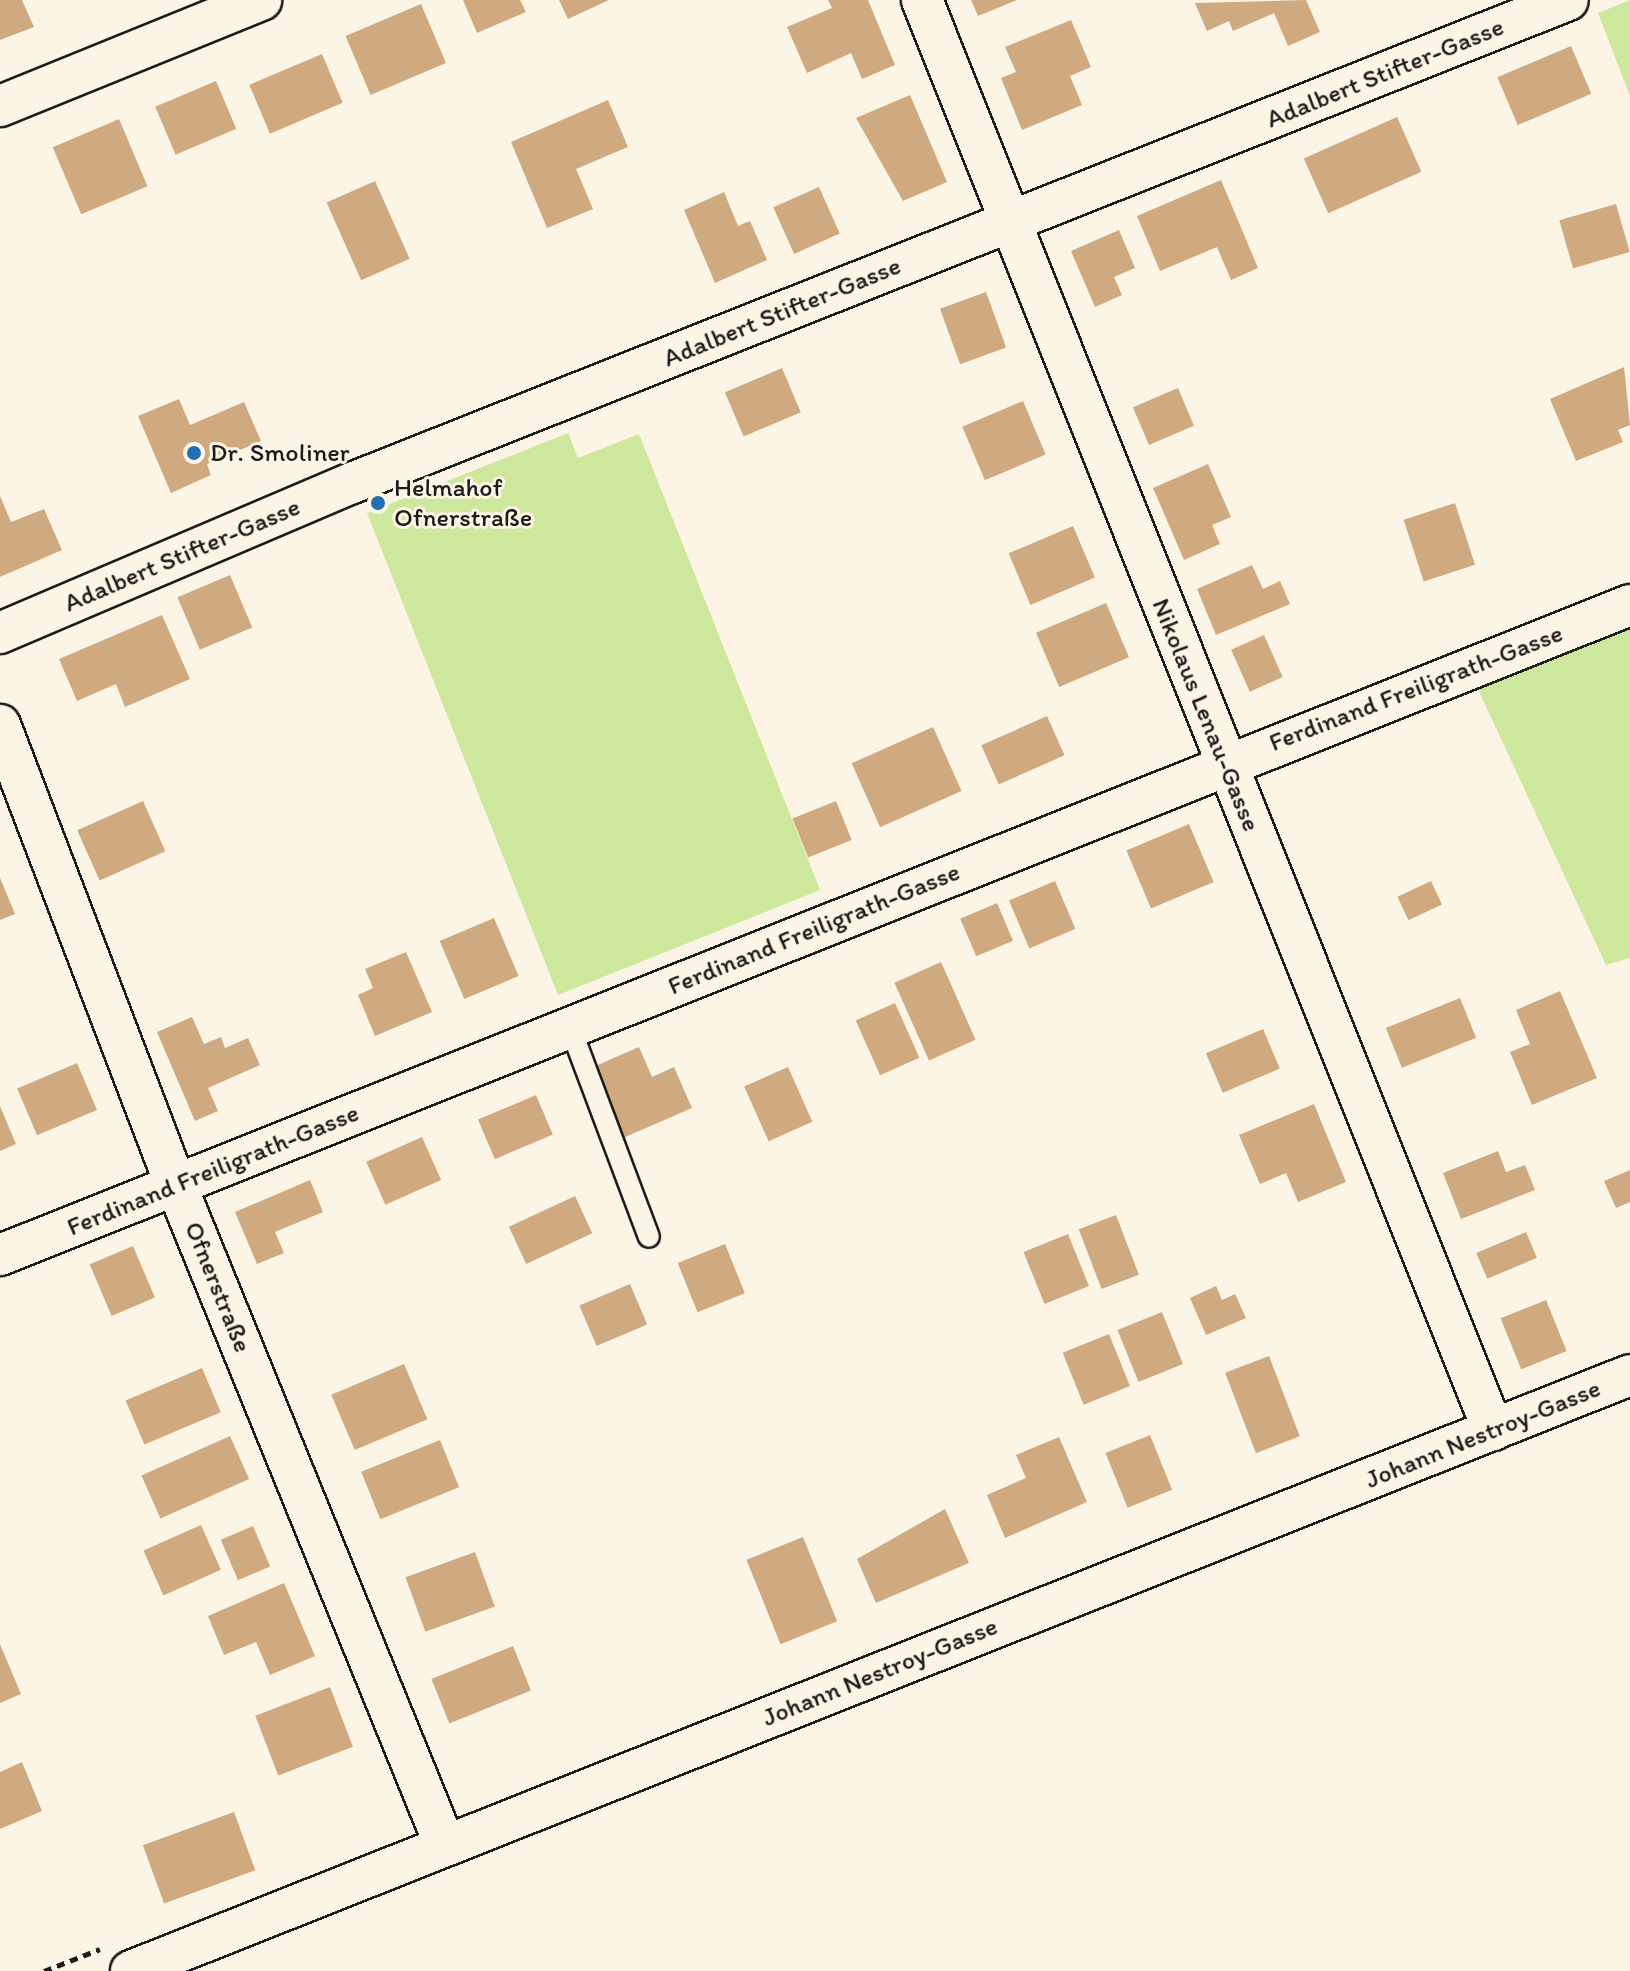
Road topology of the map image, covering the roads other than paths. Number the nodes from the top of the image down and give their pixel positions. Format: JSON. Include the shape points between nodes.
{"nodes":[{"id":1,"x":261,"y":0,"type":"edge"},
{"id":2,"x":922,"y":0,"type":"edge"},
{"id":3,"x":1568,"y":0,"type":"edge"},
{"id":4,"x":0,"y":106,"type":"edge"},
{"id":5,"x":1011,"y":221,"type":"junction"},
{"id":6,"x":1630,"y":605,"type":"edge"},
{"id":7,"x":0,"y":633,"type":"edge"},
{"id":8,"x":0,"y":725,"type":"edge"},
{"id":9,"x":1225,"y":763,"type":"junction"},
{"id":10,"x":570,"y":1027,"type":"junction"},
{"id":11,"x":176,"y":1185,"type":"junction"},
{"id":12,"x":649,"y":1237,"type":"dead end"},
{"id":13,"x":0,"y":1255,"type":"edge"},
{"id":14,"x":1630,"y":1375,"type":"edge"},
{"id":15,"x":1493,"y":1430,"type":"junction"},
{"id":16,"x":445,"y":1845,"type":"junction"},
{"id":17,"x":131,"y":1971,"type":"edge"}],
"edges":[{"from":1,"to":4,"type":"street"},
{"from":2,"to":5,"type":"street","name":"Nikolaus Lenau-Gasse"},
{"from":3,"to":5,"type":"street","name":"Adalbert Stifter-Gasse"},
{"from":5,"to":7,"type":"street","name":"Adalbert Stifter-Gasse","via":[[352,483]]},
{"from":5,"to":9,"type":"street","name":"Nikolaus Lenau-Gasse"},
{"from":6,"to":9,"type":"street","name":"Ferdinand Freiligrath-Gasse"},
{"from":8,"to":11,"type":"street","name":"Ofnerstraße"},
{"from":9,"to":10,"type":"street","name":"Ferdinand Freiligrath-Gasse"},
{"from":9,"to":15,"type":"street","name":"Nikolaus Lenau-Gasse"},
{"from":10,"to":11,"type":"street","name":"Ferdinand Freiligrath-Gasse"},
{"from":10,"to":12,"type":"lane"},
{"from":11,"to":13,"type":"street","name":"Ferdinand Freiligrath-Gasse"},
{"from":11,"to":16,"type":"street","name":"Ofnerstraße"},
{"from":14,"to":15,"type":"street","name":"Johann Nestroy-Gasse"},
{"from":15,"to":16,"type":"street","name":"Johann Nestroy-Gasse"},
{"from":16,"to":17,"type":"street","name":"Johann Nestroy-Gasse"}]}
